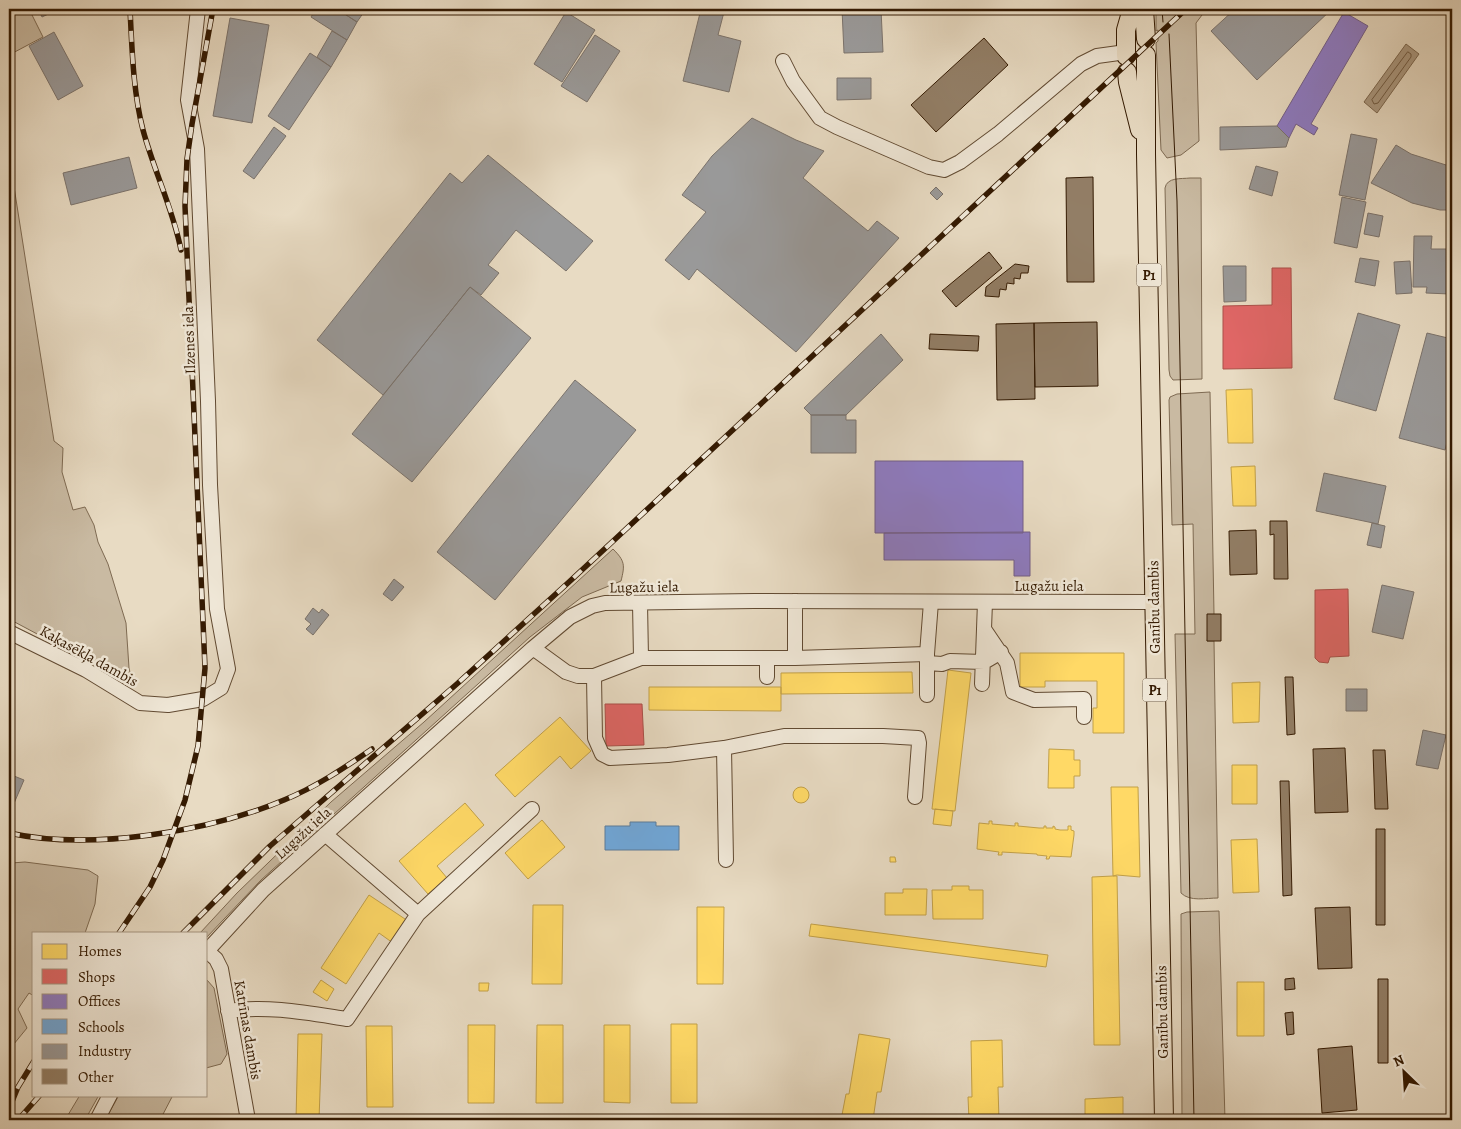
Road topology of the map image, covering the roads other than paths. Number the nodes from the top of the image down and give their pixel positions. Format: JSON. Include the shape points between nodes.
{"nodes":[{"id":1,"x":198,"y":9,"type":"edge"},
{"id":2,"x":1132,"y":9,"type":"edge"},
{"id":3,"x":1144,"y":9,"type":"edge"},
{"id":4,"x":1126,"y":60,"type":"junction"},
{"id":5,"x":783,"y":61,"type":"dead end"},
{"id":6,"x":1146,"y":154,"type":"junction"},
{"id":7,"x":795,"y":601,"type":"junction"},
{"id":8,"x":932,"y":602,"type":"junction"},
{"id":9,"x":985,"y":602,"type":"junction"},
{"id":10,"x":1154,"y":602,"type":"junction"},
{"id":11,"x":640,"y":603,"type":"junction"},
{"id":12,"x":984,"y":629,"type":"junction"},
{"id":13,"x":9,"y":632,"type":"edge"},
{"id":14,"x":533,"y":648,"type":"junction"},
{"id":15,"x":1001,"y":652,"type":"junction"},
{"id":16,"x":641,"y":658,"type":"junction"},
{"id":17,"x":767,"y":658,"type":"junction"},
{"id":18,"x":795,"y":658,"type":"junction"},
{"id":19,"x":927,"y":659,"type":"junction"},
{"id":20,"x":984,"y":662,"type":"junction"},
{"id":21,"x":228,"y":670,"type":"joint"},
{"id":22,"x":594,"y":676,"type":"junction"},
{"id":23,"x":767,"y":677,"type":"dead end"},
{"id":24,"x":982,"y":684,"type":"dead end"},
{"id":25,"x":927,"y":695,"type":"dead end"},
{"id":26,"x":1084,"y":717,"type":"dead end"},
{"id":27,"x":724,"y":748,"type":"junction"},
{"id":28,"x":915,"y":797,"type":"dead end"},
{"id":29,"x":532,"y":809,"type":"dead end"},
{"id":30,"x":326,"y":834,"type":"junction"},
{"id":31,"x":726,"y":860,"type":"dead end"},
{"id":32,"x":418,"y":914,"type":"junction"},
{"id":33,"x":208,"y":950,"type":"edge"},
{"id":34,"x":208,"y":952,"type":"edge"},
{"id":35,"x":228,"y":1011,"type":"junction"},
{"id":36,"x":109,"y":1096,"type":"edge"},
{"id":37,"x":97,"y":1120,"type":"edge"},
{"id":38,"x":248,"y":1120,"type":"edge"},
{"id":39,"x":1164,"y":1120,"type":"edge"}],
"edges":[{"from":1,"to":21,"type":"street","name":"Ilzenes iela","via":[[188,100],[197,149],[217,609]]},
{"from":2,"to":4,"type":"main road","name":"Ganību dambis","number":"P1","via":[[1126,30]]},
{"from":3,"to":6,"type":"main road","name":"Ganību dambis","number":"P1"},
{"from":4,"to":5,"type":"street","via":[[1097,56],[1081,64],[998,134],[944,170],[929,167],[820,118],[793,81]]},
{"from":4,"to":6,"type":"main road","name":"Ganību dambis","number":"P1","via":[[1128,82]]},
{"from":6,"to":10,"type":"main road","name":"Ganību dambis","number":"P1"},
{"from":7,"to":8,"type":"street","name":"Lugažu iela"},
{"from":7,"to":11,"type":"street","name":"Lugažu iela"},
{"from":7,"to":18,"type":"street"},
{"from":8,"to":9,"type":"street","name":"Lugažu iela"},
{"from":8,"to":19,"type":"street"},
{"from":9,"to":10,"type":"street","name":"Lugažu iela"},
{"from":9,"to":12,"type":"street"},
{"from":10,"to":39,"type":"main road","name":"Ganību dambis","number":"P1"},
{"from":11,"to":14,"type":"street","name":"Lugažu iela","via":[[592,606],[570,617]]},
{"from":11,"to":16,"type":"street"},
{"from":12,"to":15,"type":"street"},
{"from":12,"to":20,"type":"street"},
{"from":13,"to":21,"type":"street","name":"Kaķasēkļa dambis","via":[[86,670],[140,703],[168,705],[204,699],[221,688]]},
{"from":14,"to":22,"type":"street","via":[[566,672]]},
{"from":14,"to":30,"type":"street","name":"Lugažu iela"},
{"from":15,"to":20,"type":"street"},
{"from":15,"to":26,"type":"street","via":[[1007,663],[1012,692],[1034,700],[1084,699]]},
{"from":16,"to":17,"type":"street"},
{"from":16,"to":22,"type":"street"},
{"from":17,"to":18,"type":"street"},
{"from":17,"to":23,"type":"street"},
{"from":18,"to":19,"type":"street"},
{"from":19,"to":20,"type":"street","via":[[942,664],[950,661]]},
{"from":19,"to":25,"type":"street"},
{"from":20,"to":24,"type":"street"},
{"from":22,"to":27,"type":"street","via":[[595,738],[602,754],[610,758]]},
{"from":27,"to":28,"type":"street","via":[[784,736],[918,738]]},
{"from":27,"to":31,"type":"street"},
{"from":29,"to":32,"type":"street"},
{"from":30,"to":32,"type":"street"},
{"from":30,"to":33,"type":"street","name":"Lugažu iela","via":[[263,890]]},
{"from":32,"to":35,"type":"street","via":[[347,1019],[285,1009]]},
{"from":34,"to":35,"type":"street","name":"Katrīnas dambis","via":[[221,969]]},
{"from":35,"to":38,"type":"street","name":"Katrīnas dambis"},
{"from":36,"to":37,"type":"street"}]}
